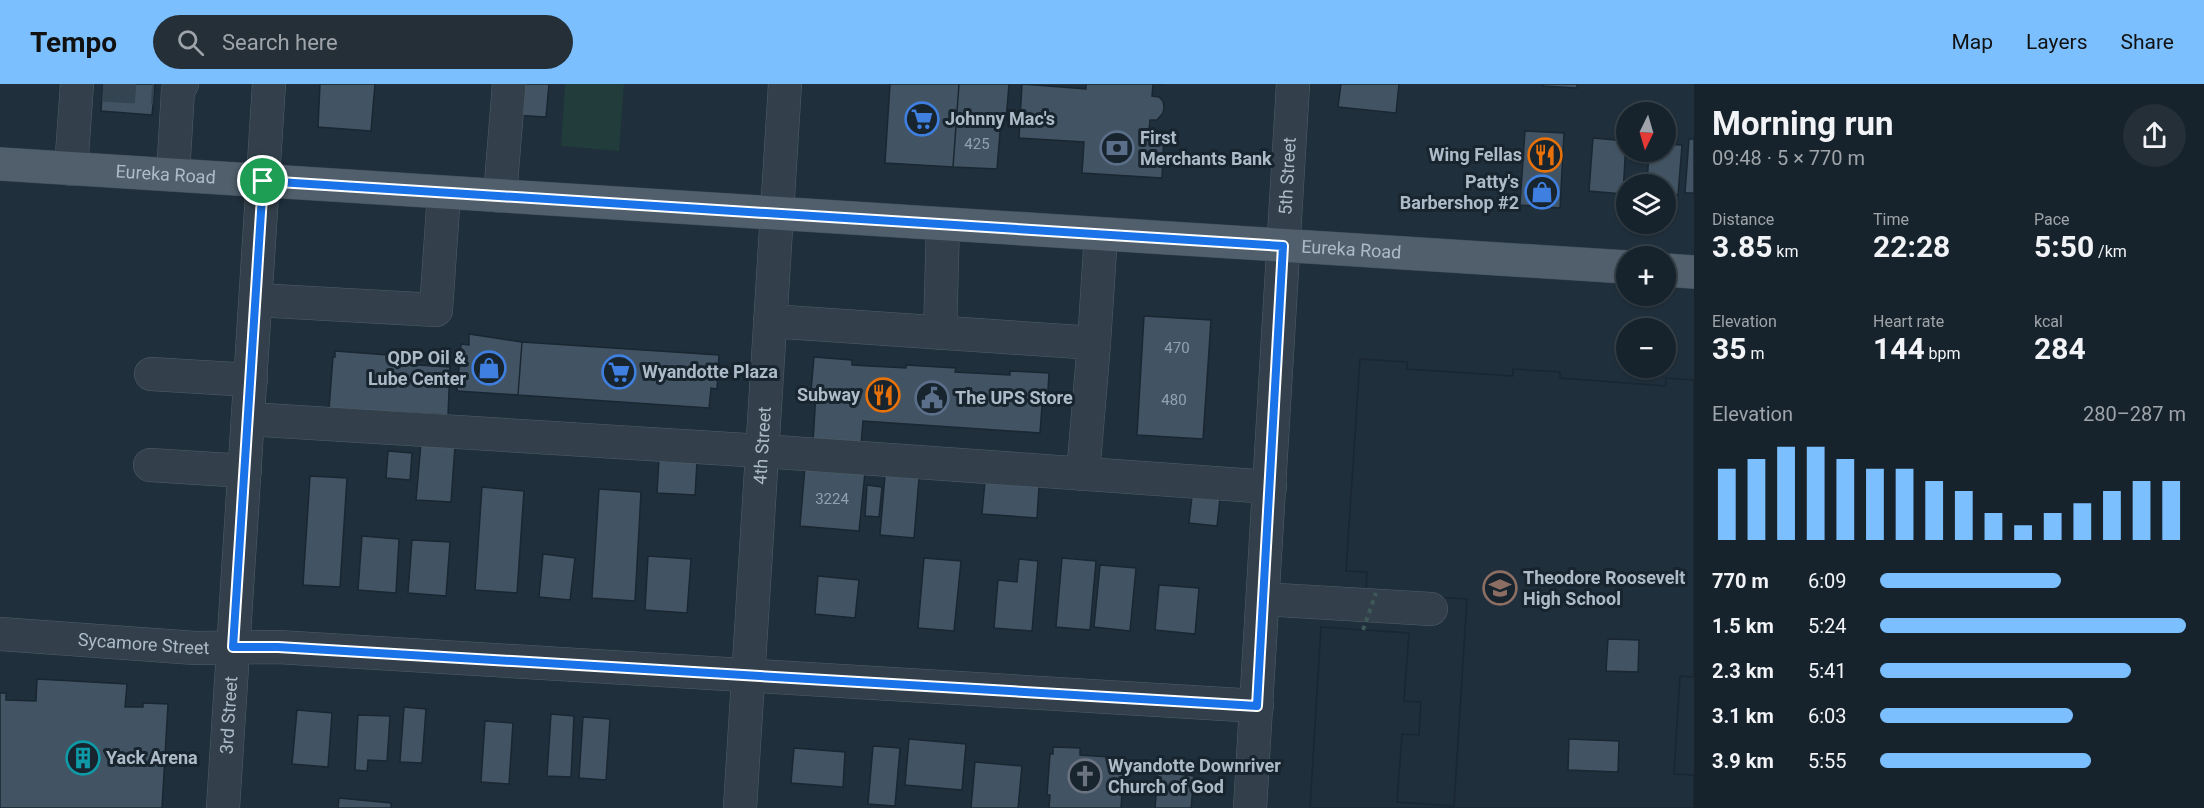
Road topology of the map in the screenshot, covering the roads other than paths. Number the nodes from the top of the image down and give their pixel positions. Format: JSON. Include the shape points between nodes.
{"nodes":[{"id":1,"x":77,"y":84,"type":"edge"},
{"id":2,"x":269,"y":84,"type":"edge"},
{"id":3,"x":509,"y":84,"type":"edge"},
{"id":4,"x":785,"y":84,"type":"edge"},
{"id":5,"x":1293,"y":84,"type":"edge"},
{"id":6,"x":167,"y":90,"type":"edge"},
{"id":7,"x":0,"y":164,"type":"edge"},
{"id":8,"x":71,"y":169,"type":"junction"},
{"id":9,"x":173,"y":175,"type":"junction"},
{"id":10,"x":263,"y":181,"type":"junction"},
{"id":11,"x":444,"y":192,"type":"junction"},
{"id":12,"x":500,"y":196,"type":"junction"},
{"id":13,"x":777,"y":213,"type":"junction"},
{"id":14,"x":943,"y":224,"type":"junction"},
{"id":15,"x":1101,"y":234,"type":"junction"},
{"id":16,"x":1283,"y":246,"type":"junction"},
{"id":17,"x":1616,"y":266,"type":"edge"},
{"id":18,"x":1676,"y":271,"type":"edge"},
{"id":19,"x":1694,"y":272,"type":"edge"},
{"id":20,"x":255,"y":300,"type":"junction"},
{"id":21,"x":770,"y":321,"type":"junction"},
{"id":22,"x":940,"y":333,"type":"junction"},
{"id":23,"x":1094,"y":343,"type":"junction"},
{"id":24,"x":151,"y":374,"type":"dead end"},
{"id":25,"x":251,"y":380,"type":"junction"},
{"id":26,"x":248,"y":419,"type":"junction"},
{"id":27,"x":762,"y":451,"type":"junction"},
{"id":28,"x":150,"y":465,"type":"dead end"},
{"id":29,"x":245,"y":471,"type":"junction"},
{"id":30,"x":1083,"y":474,"type":"junction"},
{"id":31,"x":1270,"y":487,"type":"junction"},
{"id":32,"x":1263,"y":599,"type":"junction"},
{"id":33,"x":1431,"y":609,"type":"dead end"},
{"id":34,"x":0,"y":634,"type":"edge"},
{"id":35,"x":233,"y":647,"type":"junction"},
{"id":36,"x":748,"y":674,"type":"junction"},
{"id":37,"x":1257,"y":706,"type":"junction"},
{"id":38,"x":223,"y":808,"type":"edge"},
{"id":39,"x":740,"y":808,"type":"edge"},
{"id":40,"x":1250,"y":808,"type":"edge"}],
"edges":[{"from":1,"to":8,"type":"street"},
{"from":2,"to":10,"type":"street","name":"3rd Street"},
{"from":3,"to":12,"type":"street"},
{"from":4,"to":13,"type":"street","name":"4th Street"},
{"from":5,"to":16,"type":"street","name":"5th Street"},
{"from":6,"to":9,"type":"street"},
{"from":7,"to":8,"type":"main road","name":"Eureka Road"},
{"from":8,"to":9,"type":"main road","name":"Eureka Road"},
{"from":9,"to":10,"type":"main road","name":"Eureka Road"},
{"from":10,"to":11,"type":"main road","name":"Eureka Road"},
{"from":10,"to":20,"type":"street","name":"3rd Street"},
{"from":11,"to":12,"type":"main road","name":"Eureka Road"},
{"from":11,"to":20,"type":"street","via":[[436,310]]},
{"from":12,"to":13,"type":"main road","name":"Eureka Road"},
{"from":13,"to":14,"type":"main road","name":"Eureka Road"},
{"from":13,"to":21,"type":"street","name":"4th Street"},
{"from":14,"to":15,"type":"main road","name":"Eureka Road"},
{"from":14,"to":22,"type":"street"},
{"from":15,"to":16,"type":"main road","name":"Eureka Road"},
{"from":15,"to":23,"type":"street"},
{"from":16,"to":17,"type":"main road","name":"Eureka Road"},
{"from":16,"to":31,"type":"street","name":"5th Street"},
{"from":18,"to":19,"type":"main road"},
{"from":20,"to":25,"type":"street","name":"3rd Street"},
{"from":21,"to":22,"type":"street"},
{"from":21,"to":27,"type":"street","name":"4th Street"},
{"from":22,"to":23,"type":"street"},
{"from":23,"to":30,"type":"street"},
{"from":24,"to":25,"type":"street"},
{"from":25,"to":26,"type":"street","name":"3rd Street"},
{"from":26,"to":27,"type":"street"},
{"from":26,"to":29,"type":"street","name":"3rd Street"},
{"from":27,"to":30,"type":"street"},
{"from":27,"to":36,"type":"street","name":"4th Street"},
{"from":28,"to":29,"type":"street"},
{"from":29,"to":35,"type":"street","name":"3rd Street"},
{"from":30,"to":31,"type":"street"},
{"from":31,"to":32,"type":"street","name":"5th Street"},
{"from":32,"to":33,"type":"street"},
{"from":32,"to":37,"type":"street","name":"5th Street"},
{"from":34,"to":35,"type":"street","name":"Sycamore Street","via":[[195,648]]},
{"from":35,"to":36,"type":"street","name":"Sycamore Street"},
{"from":35,"to":38,"type":"street","name":"3rd Street"},
{"from":36,"to":37,"type":"street","name":"Sycamore Street"},
{"from":36,"to":39,"type":"street","name":"4th Street"},
{"from":37,"to":40,"type":"street","name":"5th Street"}]}
